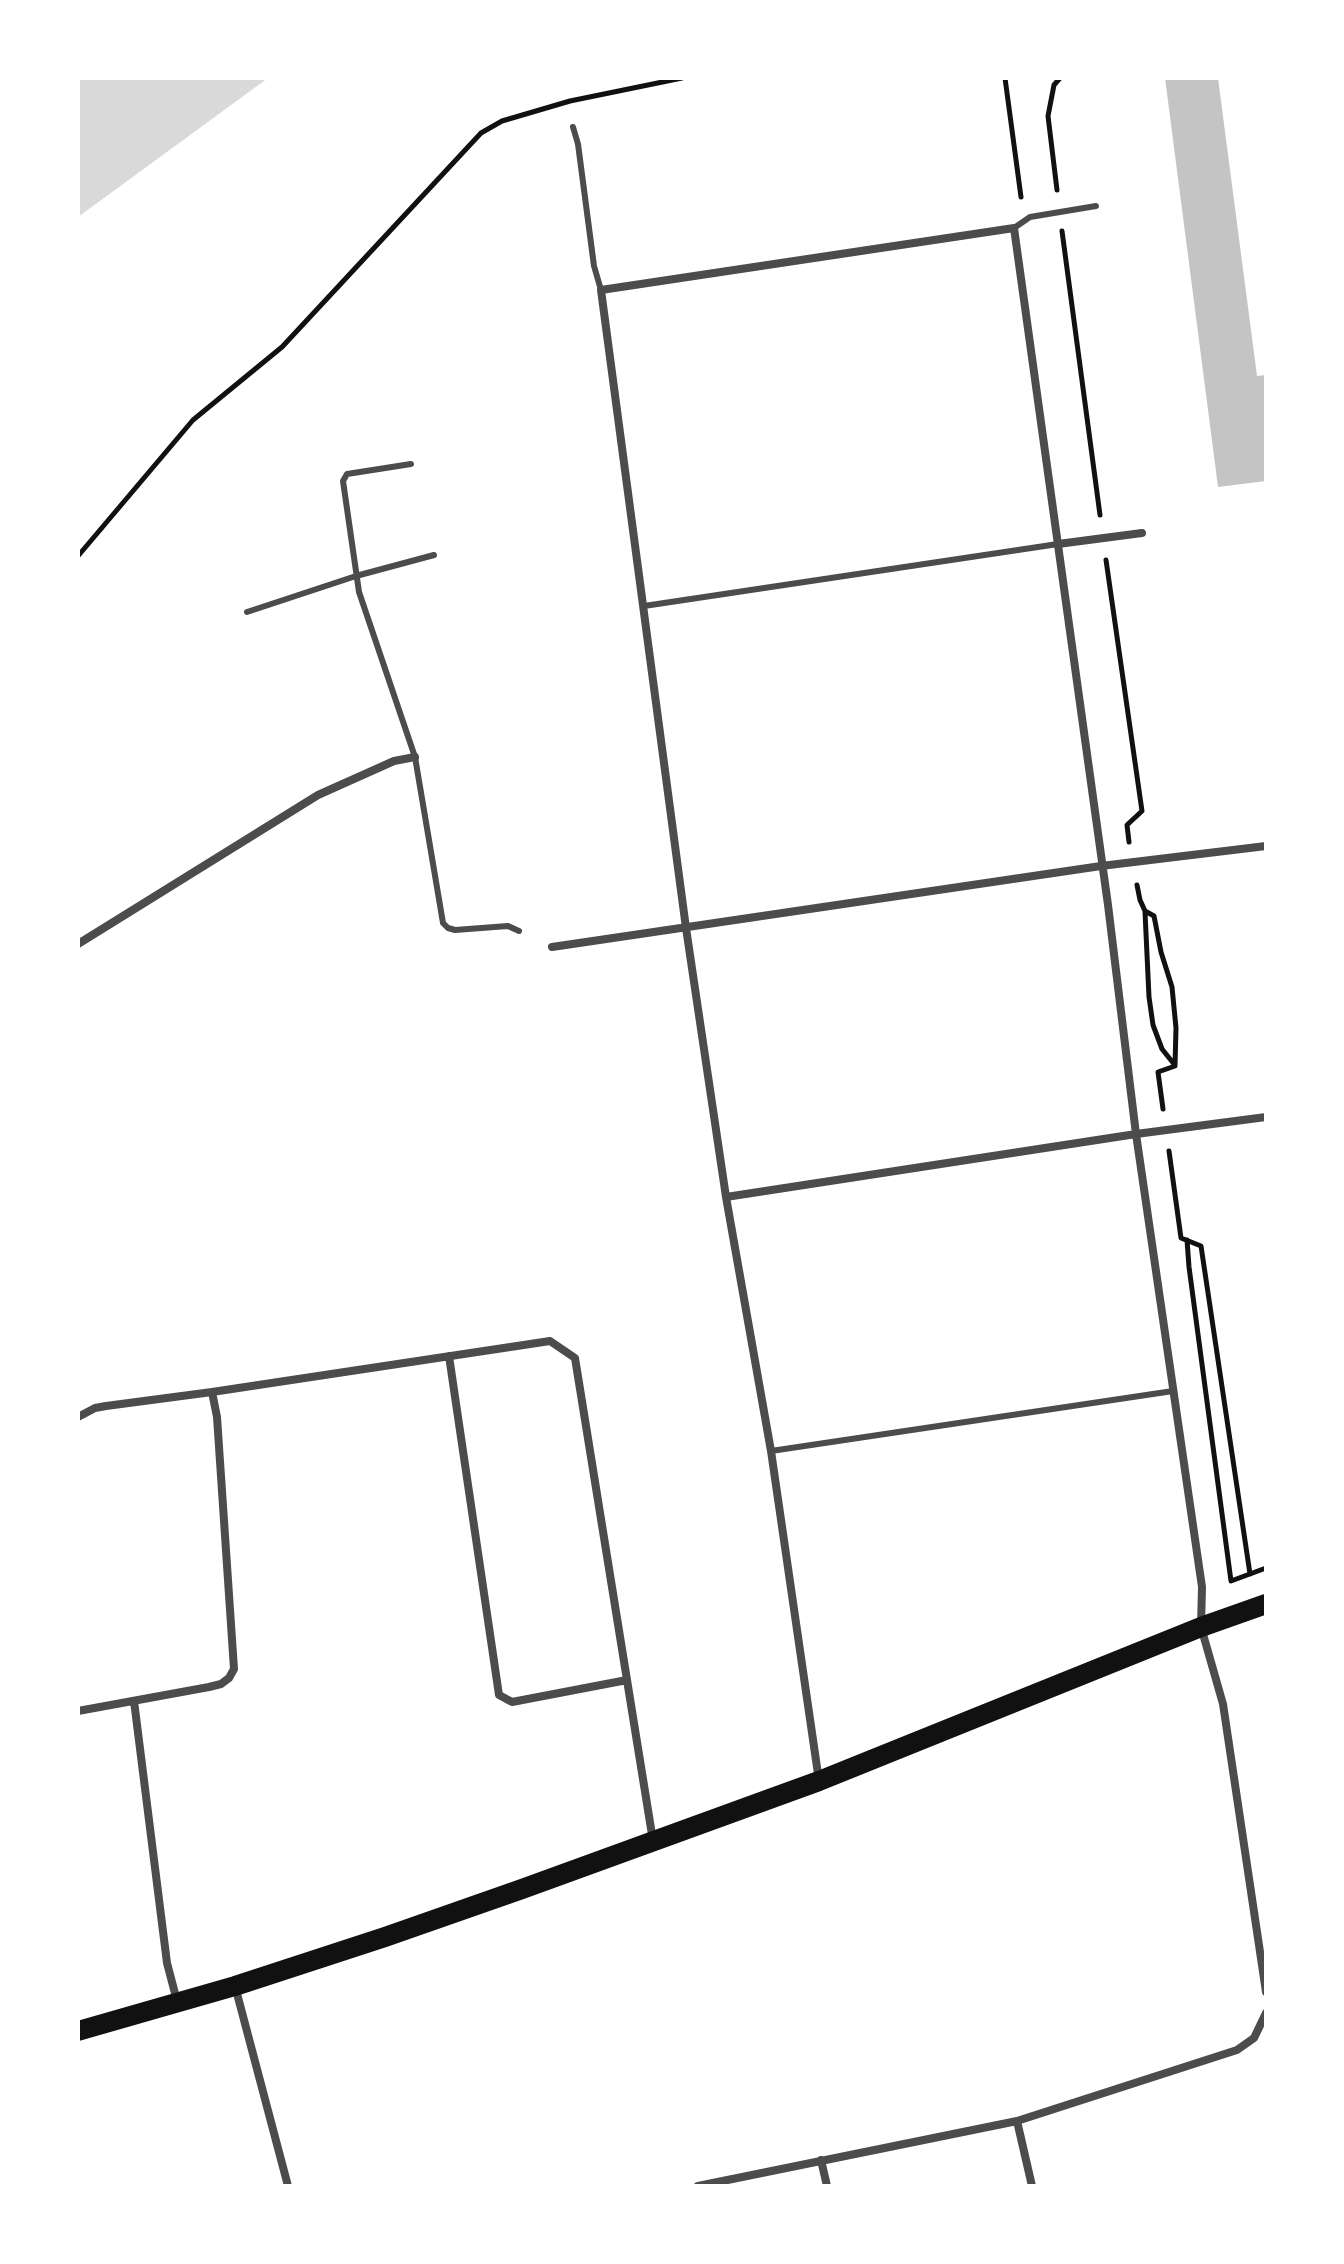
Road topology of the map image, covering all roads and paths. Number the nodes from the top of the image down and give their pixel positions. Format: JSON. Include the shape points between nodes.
{"nodes":[{"id":1,"x":682,"y":78,"type":"edge"},
{"id":2,"x":1005,"y":78,"type":"edge"},
{"id":3,"x":1060,"y":78,"type":"edge"},
{"id":4,"x":573,"y":127,"type":"dead end"},
{"id":5,"x":1096,"y":206,"type":"dead end"},
{"id":6,"x":1059,"y":212,"type":"junction"},
{"id":7,"x":1014,"y":228,"type":"junction"},
{"id":8,"x":601,"y":290,"type":"junction"},
{"id":9,"x":411,"y":464,"type":"dead end"},
{"id":10,"x":1142,"y":533,"type":"dead end"},
{"id":11,"x":1103,"y":538,"type":"junction"},
{"id":12,"x":1058,"y":544,"type":"junction"},
{"id":13,"x":434,"y":555,"type":"dead end"},
{"id":14,"x":78,"y":556,"type":"edge"},
{"id":15,"x":356,"y":576,"type":"junction"},
{"id":16,"x":644,"y":606,"type":"junction"},
{"id":17,"x":247,"y":612,"type":"dead end"},
{"id":18,"x":415,"y":757,"type":"junction"},
{"id":19,"x":1266,"y":846,"type":"edge"},
{"id":20,"x":1130,"y":849,"type":"dead end"},
{"id":21,"x":1101,"y":866,"type":"junction"},
{"id":22,"x":1137,"y":884,"type":"dead end"},
{"id":23,"x":1145,"y":911,"type":"junction"},
{"id":24,"x":686,"y":928,"type":"junction"},
{"id":25,"x":519,"y":931,"type":"dead end"},
{"id":26,"x":78,"y":944,"type":"edge"},
{"id":27,"x":552,"y":947,"type":"dead end"},
{"id":28,"x":1175,"y":1066,"type":"junction"},
{"id":29,"x":1266,"y":1117,"type":"edge"},
{"id":30,"x":1166,"y":1130,"type":"junction"},
{"id":31,"x":1136,"y":1134,"type":"junction"},
{"id":32,"x":726,"y":1197,"type":"junction"},
{"id":33,"x":1187,"y":1240,"type":"junction"},
{"id":34,"x":449,"y":1356,"type":"junction"},
{"id":35,"x":1173,"y":1391,"type":"junction"},
{"id":36,"x":212,"y":1392,"type":"junction"},
{"id":37,"x":78,"y":1417,"type":"edge"},
{"id":38,"x":771,"y":1451,"type":"junction"},
{"id":39,"x":1266,"y":1568,"type":"edge"},
{"id":40,"x":1250,"y":1574,"type":"junction"},
{"id":41,"x":1266,"y":1604,"type":"edge"},
{"id":42,"x":1201,"y":1627,"type":"junction"},
{"id":43,"x":627,"y":1680,"type":"junction"},
{"id":44,"x":134,"y":1701,"type":"junction"},
{"id":45,"x":78,"y":1711,"type":"edge"},
{"id":46,"x":819,"y":1781,"type":"junction"},
{"id":47,"x":653,"y":1842,"type":"junction"},
{"id":48,"x":235,"y":1986,"type":"junction"},
{"id":49,"x":1266,"y":1992,"type":"edge"},
{"id":50,"x":177,"y":2002,"type":"junction"},
{"id":51,"x":1266,"y":2013,"type":"edge"},
{"id":52,"x":78,"y":2031,"type":"edge"},
{"id":53,"x":1017,"y":2121,"type":"junction"},
{"id":54,"x":821,"y":2160,"type":"junction"},
{"id":55,"x":288,"y":2186,"type":"edge"},
{"id":56,"x":698,"y":2186,"type":"edge"},
{"id":57,"x":827,"y":2186,"type":"edge"},
{"id":58,"x":1032,"y":2186,"type":"edge"}],
"edges":[{"from":1,"to":14,"type":"path","via":[[570,101],[502,121],[481,133],[282,347],[193,420]]},
{"from":2,"to":7,"type":"path","via":[[1023,211]]},
{"from":3,"to":6,"type":"path","via":[[1048,116]]},
{"from":4,"to":8,"type":"lane"},
{"from":5,"to":6,"type":"lane"},
{"from":6,"to":7,"type":"lane","via":[[1030,217]]},
{"from":6,"to":11,"type":"path"},
{"from":7,"to":8,"type":"street"},
{"from":7,"to":12,"type":"street"},
{"from":8,"to":16,"type":"street"},
{"from":9,"to":15,"type":"lane","via":[[347,474],[343,481]]},
{"from":10,"to":11,"type":"street"},
{"from":11,"to":12,"type":"street"},
{"from":11,"to":20,"type":"path","via":[[1142,811],[1127,825]]},
{"from":12,"to":16,"type":"lane"},
{"from":12,"to":21,"type":"street"},
{"from":13,"to":15,"type":"lane"},
{"from":15,"to":17,"type":"lane"},
{"from":15,"to":18,"type":"lane"},
{"from":16,"to":24,"type":"street"},
{"from":18,"to":25,"type":"lane","via":[[443,923],[455,930],[508,926]]},
{"from":18,"to":26,"type":"street","via":[[318,795]]},
{"from":19,"to":21,"type":"street"},
{"from":21,"to":24,"type":"street"},
{"from":21,"to":31,"type":"street"},
{"from":22,"to":23,"type":"path"},
{"from":23,"to":28,"type":"path","via":[[1153,1025]]},
{"from":23,"to":28,"type":"path","via":[[1154,916],[1172,987]]},
{"from":24,"to":27,"type":"street"},
{"from":24,"to":32,"type":"street"},
{"from":28,"to":30,"type":"path","via":[[1158,1072]]},
{"from":29,"to":30,"type":"street"},
{"from":30,"to":31,"type":"street"},
{"from":30,"to":33,"type":"path","via":[[1181,1238]]},
{"from":31,"to":32,"type":"street"},
{"from":31,"to":35,"type":"street"},
{"from":32,"to":38,"type":"street"},
{"from":33,"to":40,"type":"path","via":[[1201,1246]]},
{"from":33,"to":40,"type":"path","via":[[1231,1581]]},
{"from":34,"to":36,"type":"street"},
{"from":34,"to":43,"type":"street","via":[[550,1341],[575,1358]]},
{"from":34,"to":43,"type":"street","via":[[499,1695],[512,1702]]},
{"from":35,"to":38,"type":"lane"},
{"from":35,"to":42,"type":"street","via":[[1202,1587]]},
{"from":36,"to":37,"type":"street","via":[[95,1408]]},
{"from":36,"to":44,"type":"street","via":[[234,1669],[221,1684]]},
{"from":38,"to":46,"type":"street"},
{"from":39,"to":40,"type":"path"},
{"from":41,"to":42,"type":"main road"},
{"from":42,"to":46,"type":"main road"},
{"from":42,"to":49,"type":"street","via":[[1223,1704]]},
{"from":43,"to":47,"type":"street"},
{"from":44,"to":45,"type":"street"},
{"from":44,"to":50,"type":"street","via":[[167,1963]]},
{"from":46,"to":47,"type":"main road"},
{"from":47,"to":48,"type":"main road"},
{"from":48,"to":50,"type":"main road"},
{"from":48,"to":55,"type":"street"},
{"from":50,"to":52,"type":"main road"},
{"from":51,"to":53,"type":"street","via":[[1254,2038],[1237,2050]]},
{"from":53,"to":54,"type":"street"},
{"from":53,"to":58,"type":"street"},
{"from":54,"to":56,"type":"street"},
{"from":54,"to":57,"type":"street"}]}
